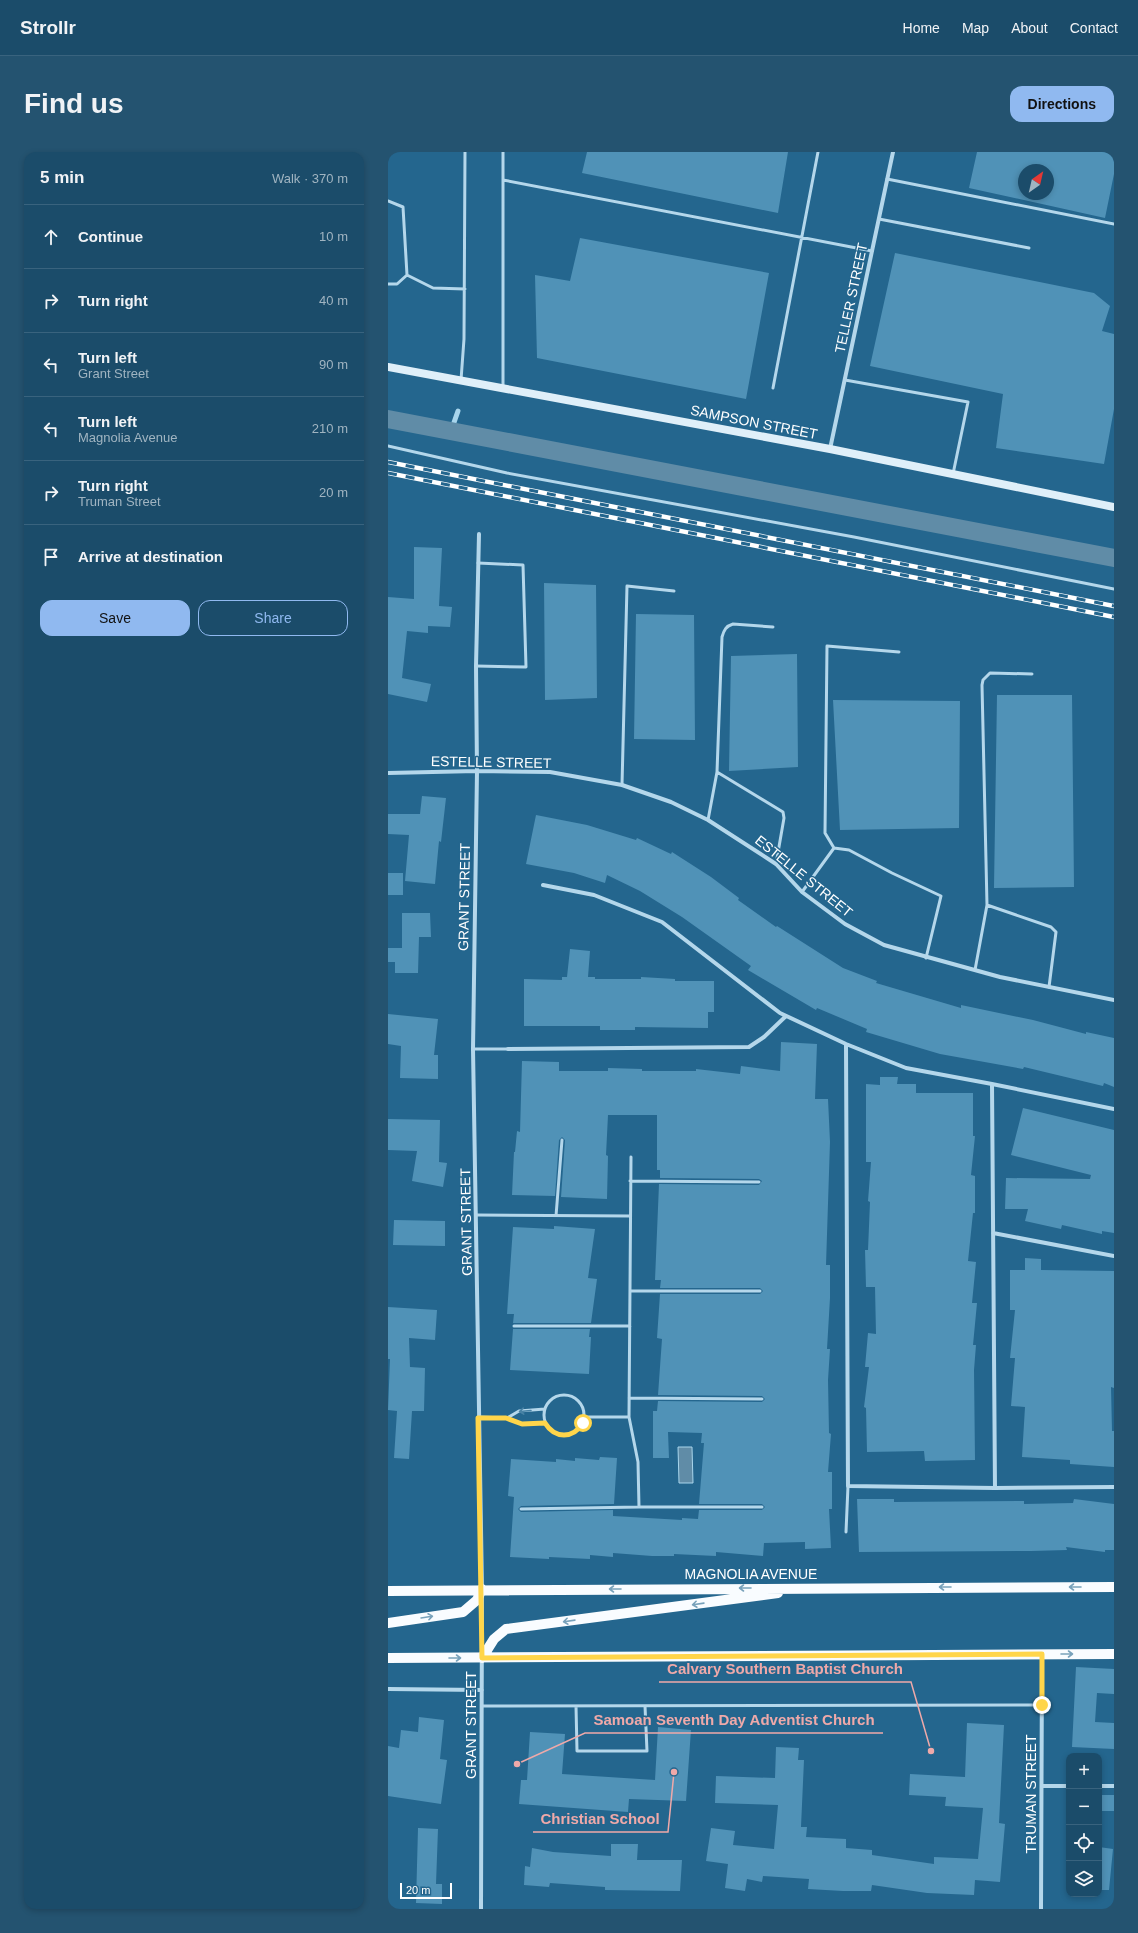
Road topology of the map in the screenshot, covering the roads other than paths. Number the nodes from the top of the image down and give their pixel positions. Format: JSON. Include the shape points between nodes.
{"nodes":[{"id":1,"x":465,"y":152,"type":"edge"},
{"id":2,"x":503,"y":152,"type":"edge"},
{"id":3,"x":818,"y":152,"type":"edge"},
{"id":4,"x":893,"y":152,"type":"edge"},
{"id":5,"x":887,"y":179,"type":"junction"},
{"id":6,"x":503,"y":180,"type":"junction"},
{"id":7,"x":388,"y":201,"type":"edge"},
{"id":8,"x":879,"y":219,"type":"junction"},
{"id":9,"x":1114,"y":224,"type":"edge"},
{"id":10,"x":801,"y":237,"type":"junction"},
{"id":11,"x":1029,"y":248,"type":"dead end"},
{"id":12,"x":872,"y":251,"type":"junction"},
{"id":13,"x":407,"y":275,"type":"junction"},
{"id":14,"x":388,"y":284,"type":"edge"},
{"id":15,"x":465,"y":289,"type":"junction"},
{"id":16,"x":388,"y":367,"type":"edge"},
{"id":17,"x":845,"y":380,"type":"junction"},
{"id":18,"x":461,"y":381,"type":"junction"},
{"id":19,"x":503,"y":388,"type":"junction"},
{"id":20,"x":773,"y":388,"type":"dead end"},
{"id":21,"x":388,"y":446,"type":"edge"},
{"id":22,"x":830,"y":449,"type":"junction"},
{"id":23,"x":953,"y":474,"type":"junction"},
{"id":24,"x":1114,"y":507,"type":"edge"},
{"id":25,"x":479,"y":534,"type":"dead end"},
{"id":26,"x":478,"y":563,"type":"junction"},
{"id":27,"x":1114,"y":588,"type":"edge"},
{"id":28,"x":674,"y":591,"type":"dead end"},
{"id":29,"x":773,"y":627,"type":"dead end"},
{"id":30,"x":900,"y":652,"type":"dead end"},
{"id":31,"x":476,"y":666,"type":"junction"},
{"id":32,"x":1032,"y":674,"type":"dead end"},
{"id":33,"x":477,"y":771,"type":"junction"},
{"id":34,"x":718,"y":772,"type":"junction"},
{"id":35,"x":388,"y":773,"type":"edge"},
{"id":36,"x":622,"y":785,"type":"junction"},
{"id":37,"x":708,"y":820,"type":"junction"},
{"id":38,"x":834,"y":848,"type":"junction"},
{"id":39,"x":776,"y":864,"type":"junction"},
{"id":40,"x":543,"y":885,"type":"dead end"},
{"id":41,"x":802,"y":892,"type":"junction"},
{"id":42,"x":987,"y":905,"type":"junction"},
{"id":43,"x":926,"y":958,"type":"junction"},
{"id":44,"x":975,"y":970,"type":"junction"},
{"id":45,"x":1049,"y":986,"type":"junction"},
{"id":46,"x":1114,"y":1000,"type":"edge"},
{"id":47,"x":786,"y":1016,"type":"junction"},
{"id":48,"x":846,"y":1044,"type":"junction"},
{"id":49,"x":473,"y":1050,"type":"junction"},
{"id":50,"x":508,"y":1050,"type":"joint"},
{"id":51,"x":992,"y":1084,"type":"junction"},
{"id":52,"x":1114,"y":1109,"type":"edge"},
{"id":53,"x":562,"y":1140,"type":"dead end"},
{"id":54,"x":631,"y":1157,"type":"dead end"},
{"id":55,"x":630,"y":1181,"type":"junction"},
{"id":56,"x":759,"y":1182,"type":"dead end"},
{"id":57,"x":477,"y":1215,"type":"junction"},
{"id":58,"x":556,"y":1216,"type":"junction"},
{"id":59,"x":630,"y":1216,"type":"junction"},
{"id":60,"x":993,"y":1233,"type":"junction"},
{"id":61,"x":1114,"y":1256,"type":"edge"},
{"id":62,"x":630,"y":1291,"type":"junction"},
{"id":63,"x":760,"y":1291,"type":"dead end"},
{"id":64,"x":514,"y":1326,"type":"dead end"},
{"id":65,"x":630,"y":1326,"type":"junction"},
{"id":66,"x":629,"y":1398,"type":"junction"},
{"id":67,"x":762,"y":1399,"type":"dead end"},
{"id":68,"x":545,"y":1409,"type":"junction"},
{"id":69,"x":585,"y":1417,"type":"junction"},
{"id":70,"x":629,"y":1417,"type":"junction"},
{"id":71,"x":478,"y":1418,"type":"junction"},
{"id":72,"x":506,"y":1418,"type":"junction"},
{"id":73,"x":545,"y":1423,"type":"junction"},
{"id":74,"x":848,"y":1486,"type":"junction"},
{"id":75,"x":1114,"y":1486,"type":"edge"},
{"id":76,"x":995,"y":1488,"type":"junction"},
{"id":77,"x":639,"y":1507,"type":"junction"},
{"id":78,"x":762,"y":1507,"type":"dead end"},
{"id":79,"x":521,"y":1509,"type":"dead end"},
{"id":80,"x":846,"y":1532,"type":"dead end"},
{"id":81,"x":1114,"y":1587,"type":"edge"},
{"id":82,"x":820,"y":1588,"type":"junction"},
{"id":83,"x":482,"y":1589,"type":"junction"},
{"id":84,"x":388,"y":1591,"type":"edge"},
{"id":85,"x":388,"y":1623,"type":"edge"},
{"id":86,"x":1042,"y":1654,"type":"junction"},
{"id":87,"x":1114,"y":1654,"type":"edge"},
{"id":88,"x":388,"y":1658,"type":"edge"},
{"id":89,"x":482,"y":1658,"type":"junction"},
{"id":90,"x":388,"y":1690,"type":"edge"},
{"id":91,"x":482,"y":1690,"type":"junction"},
{"id":92,"x":1042,"y":1705,"type":"junction"},
{"id":93,"x":482,"y":1706,"type":"junction"},
{"id":94,"x":576,"y":1706,"type":"junction"},
{"id":95,"x":646,"y":1706,"type":"junction"},
{"id":96,"x":1042,"y":1786,"type":"junction"},
{"id":97,"x":1066,"y":1786,"type":"edge"},
{"id":98,"x":1102,"y":1786,"type":"edge"},
{"id":99,"x":1114,"y":1786,"type":"edge"},
{"id":100,"x":481,"y":1909,"type":"edge"},
{"id":101,"x":1041,"y":1909,"type":"edge"}],
"edges":[{"from":1,"to":15,"type":"lane"},
{"from":2,"to":6,"type":"lane"},
{"from":3,"to":10,"type":"lane"},
{"from":4,"to":5,"type":"street","name":"TELLER STREET"},
{"from":5,"to":8,"type":"street","name":"TELLER STREET"},
{"from":5,"to":9,"type":"lane"},
{"from":6,"to":10,"type":"lane"},
{"from":6,"to":19,"type":"lane"},
{"from":7,"to":13,"type":"lane","via":[[403,207]]},
{"from":8,"to":11,"type":"lane"},
{"from":8,"to":12,"type":"street","name":"TELLER STREET"},
{"from":10,"to":12,"type":"lane"},
{"from":10,"to":20,"type":"lane"},
{"from":12,"to":17,"type":"street","name":"TELLER STREET"},
{"from":13,"to":14,"type":"lane","via":[[397,284]]},
{"from":13,"to":15,"type":"lane","via":[[433,288]]},
{"from":15,"to":18,"type":"lane"},
{"from":16,"to":18,"type":"street","name":"SAMPSON STREET"},
{"from":17,"to":22,"type":"street","name":"TELLER STREET"},
{"from":17,"to":23,"type":"lane","via":[[968,402]]},
{"from":18,"to":19,"type":"street","name":"SAMPSON STREET"},
{"from":19,"to":22,"type":"street","name":"SAMPSON STREET"},
{"from":21,"to":27,"type":"lane","via":[[507,473]]},
{"from":22,"to":23,"type":"street","name":"SAMPSON STREET"},
{"from":23,"to":24,"type":"street","name":"SAMPSON STREET"},
{"from":25,"to":26,"type":"street","name":"GRANT STREET"},
{"from":26,"to":31,"type":"street","name":"GRANT STREET"},
{"from":26,"to":31,"type":"lane","via":[[523,565],[526,666]]},
{"from":28,"to":36,"type":"lane","via":[[627,586]]},
{"from":29,"to":34,"type":"lane","via":[[733,624],[724,631]]},
{"from":30,"to":38,"type":"lane","via":[[827,646],[825,833]]},
{"from":31,"to":33,"type":"street","name":"GRANT STREET"},
{"from":32,"to":42,"type":"lane","via":[[990,673],[983,680]]},
{"from":33,"to":35,"type":"street","name":"ESTELLE STREET"},
{"from":33,"to":36,"type":"street","name":"ESTELLE STREET","via":[[550,772]]},
{"from":33,"to":49,"type":"street","name":"GRANT STREET"},
{"from":34,"to":37,"type":"lane"},
{"from":34,"to":39,"type":"lane","via":[[783,812]]},
{"from":36,"to":37,"type":"street","name":"ESTELLE STREET","via":[[671,802]]},
{"from":37,"to":39,"type":"street","name":"ESTELLE STREET"},
{"from":38,"to":41,"type":"lane"},
{"from":38,"to":43,"type":"lane","via":[[849,850],[941,896]]},
{"from":39,"to":41,"type":"street","name":"ESTELLE STREET"},
{"from":40,"to":47,"type":"street","via":[[594,895],[662,922]]},
{"from":41,"to":43,"type":"street","name":"ESTELLE STREET","via":[[845,924],[884,945]]},
{"from":42,"to":44,"type":"lane"},
{"from":42,"to":45,"type":"lane","via":[[1051,927],[1056,932]]},
{"from":43,"to":44,"type":"street","name":"ESTELLE STREET"},
{"from":44,"to":45,"type":"street","name":"ESTELLE STREET"},
{"from":45,"to":46,"type":"street","name":"ESTELLE STREET"},
{"from":47,"to":48,"type":"street"},
{"from":47,"to":50,"type":"street","via":[[749,1047]]},
{"from":48,"to":51,"type":"street","via":[[906,1068]]},
{"from":48,"to":74,"type":"street"},
{"from":49,"to":50,"type":"lane"},
{"from":49,"to":57,"type":"street","name":"GRANT STREET"},
{"from":51,"to":52,"type":"street"},
{"from":51,"to":60,"type":"street"},
{"from":53,"to":58,"type":"lane"},
{"from":54,"to":55,"type":"lane"},
{"from":55,"to":56,"type":"lane"},
{"from":55,"to":59,"type":"lane"},
{"from":57,"to":58,"type":"lane"},
{"from":57,"to":71,"type":"street","name":"GRANT STREET"},
{"from":58,"to":59,"type":"lane"},
{"from":59,"to":62,"type":"lane"},
{"from":60,"to":61,"type":"street"},
{"from":60,"to":76,"type":"street"},
{"from":62,"to":63,"type":"lane"},
{"from":62,"to":65,"type":"lane"},
{"from":64,"to":65,"type":"lane"},
{"from":65,"to":66,"type":"lane"},
{"from":66,"to":67,"type":"lane"},
{"from":66,"to":70,"type":"lane"},
{"from":68,"to":69,"type":"lane","via":[[552,1399],[564,1395],[577,1399]]},
{"from":68,"to":72,"type":"lane","one_way":true,"via":[[519,1411]]},
{"from":68,"to":73,"type":"lane"},
{"from":69,"to":70,"type":"lane"},
{"from":69,"to":73,"type":"lane","via":[[579,1429],[567,1436],[554,1433]]},
{"from":70,"to":77,"type":"lane","via":[[638,1462]]},
{"from":71,"to":72,"type":"lane"},
{"from":71,"to":83,"type":"street","name":"GRANT STREET"},
{"from":72,"to":73,"type":"lane","via":[[522,1424]]},
{"from":74,"to":76,"type":"street"},
{"from":74,"to":80,"type":"lane"},
{"from":75,"to":76,"type":"street"},
{"from":77,"to":78,"type":"lane"},
{"from":77,"to":79,"type":"lane"},
{"from":81,"to":82,"type":"main road","name":"MAGNOLIA AVENUE","one_way":true},
{"from":82,"to":83,"type":"main road","name":"MAGNOLIA AVENUE","one_way":true},
{"from":82,"to":89,"type":"main road","one_way":true,"via":[[506,1629],[494,1639]]},
{"from":83,"to":84,"type":"main road","name":"MAGNOLIA AVENUE"},
{"from":85,"to":83,"type":"main road","one_way":true,"via":[[464,1612],[477,1600]]},
{"from":83,"to":89,"type":"street","name":"GRANT STREET"},
{"from":86,"to":87,"type":"main road","one_way":true},
{"from":86,"to":89,"type":"main road"},
{"from":86,"to":92,"type":"street","name":"TRUMAN STREET"},
{"from":88,"to":89,"type":"main road","one_way":true},
{"from":89,"to":91,"type":"street","name":"GRANT STREET"},
{"from":90,"to":91,"type":"street"},
{"from":91,"to":93,"type":"street","name":"GRANT STREET"},
{"from":92,"to":95,"type":"lane"},
{"from":92,"to":96,"type":"street","name":"TRUMAN STREET"},
{"from":93,"to":94,"type":"lane"},
{"from":93,"to":100,"type":"street","name":"GRANT STREET"},
{"from":94,"to":95,"type":"lane"},
{"from":94,"to":95,"type":"lane","via":[[577,1751],[647,1751]]},
{"from":96,"to":97,"type":"street"},
{"from":96,"to":101,"type":"street","name":"TRUMAN STREET"},
{"from":98,"to":99,"type":"street"}]}
